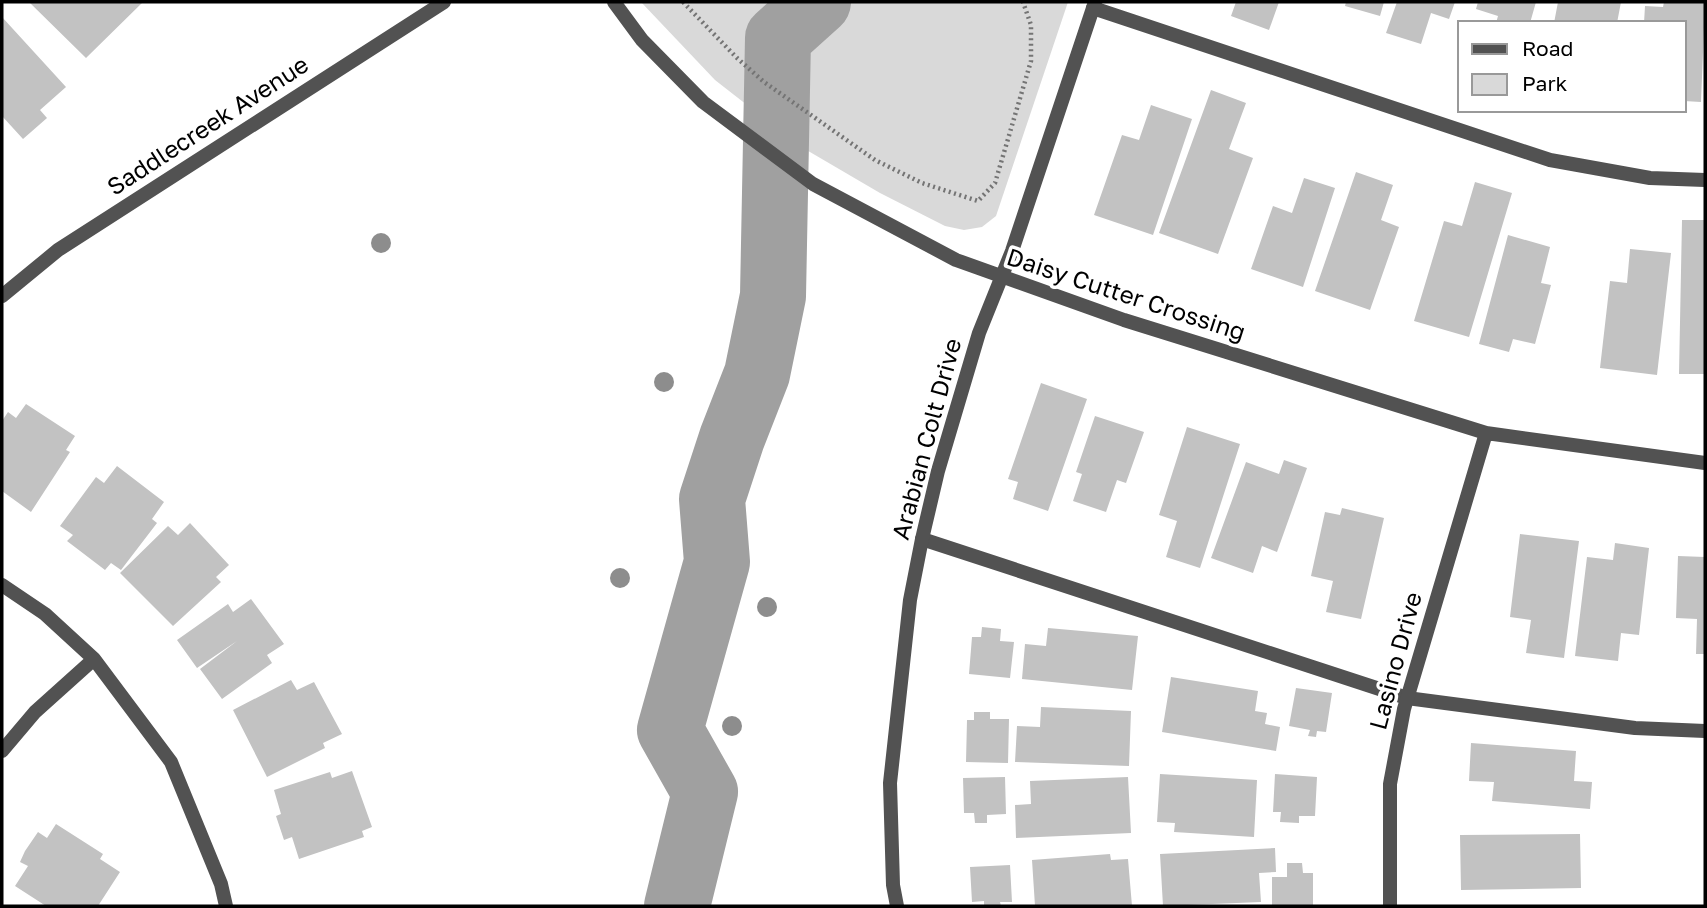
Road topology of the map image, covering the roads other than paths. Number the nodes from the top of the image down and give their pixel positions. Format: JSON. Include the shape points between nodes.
{"nodes":[{"id":1,"x":444,"y":2,"type":"edge"},
{"id":2,"x":614,"y":2,"type":"edge"},
{"id":3,"x":1094,"y":5,"type":"edge"},
{"id":4,"x":1705,"y":180,"type":"edge"},
{"id":5,"x":1000,"y":277,"type":"junction"},
{"id":6,"x":2,"y":296,"type":"edge"},
{"id":7,"x":1486,"y":433,"type":"junction"},
{"id":8,"x":1705,"y":463,"type":"edge"},
{"id":9,"x":922,"y":539,"type":"junction"},
{"id":10,"x":2,"y":585,"type":"edge"},
{"id":11,"x":94,"y":659,"type":"junction"},
{"id":12,"x":1407,"y":698,"type":"junction"},
{"id":13,"x":1705,"y":732,"type":"edge"},
{"id":14,"x":2,"y":751,"type":"edge"},
{"id":15,"x":226,"y":906,"type":"edge"},
{"id":16,"x":897,"y":906,"type":"edge"},
{"id":17,"x":1390,"y":906,"type":"edge"}],
"edges":[{"from":1,"to":6,"type":"street","name":"Saddlecreek Avenue","via":[[58,250]]},
{"from":2,"to":5,"type":"street","name":"Daisy Cutter Crossing","via":[[642,40],[703,102],[813,184],[956,260]]},
{"from":3,"to":4,"type":"street","via":[[1550,160],[1650,178]]},
{"from":3,"to":5,"type":"street","name":"Arabian Colt Drive"},
{"from":5,"to":7,"type":"street","name":"Daisy Cutter Crossing"},
{"from":5,"to":9,"type":"street","name":"Arabian Colt Drive","via":[[979,333]]},
{"from":7,"to":8,"type":"street","name":"Daisy Cutter Crossing"},
{"from":7,"to":12,"type":"street","name":"Lasino Drive"},
{"from":9,"to":12,"type":"street"},
{"from":9,"to":16,"type":"street","name":"Arabian Colt Drive","via":[[910,600],[890,783]]},
{"from":10,"to":11,"type":"street","via":[[45,614]]},
{"from":11,"to":14,"type":"street","via":[[35,712]]},
{"from":11,"to":15,"type":"street","via":[[171,762]]},
{"from":12,"to":13,"type":"street","via":[[1635,728]]},
{"from":12,"to":17,"type":"street","name":"Lasino Drive","via":[[1390,783]]}]}
